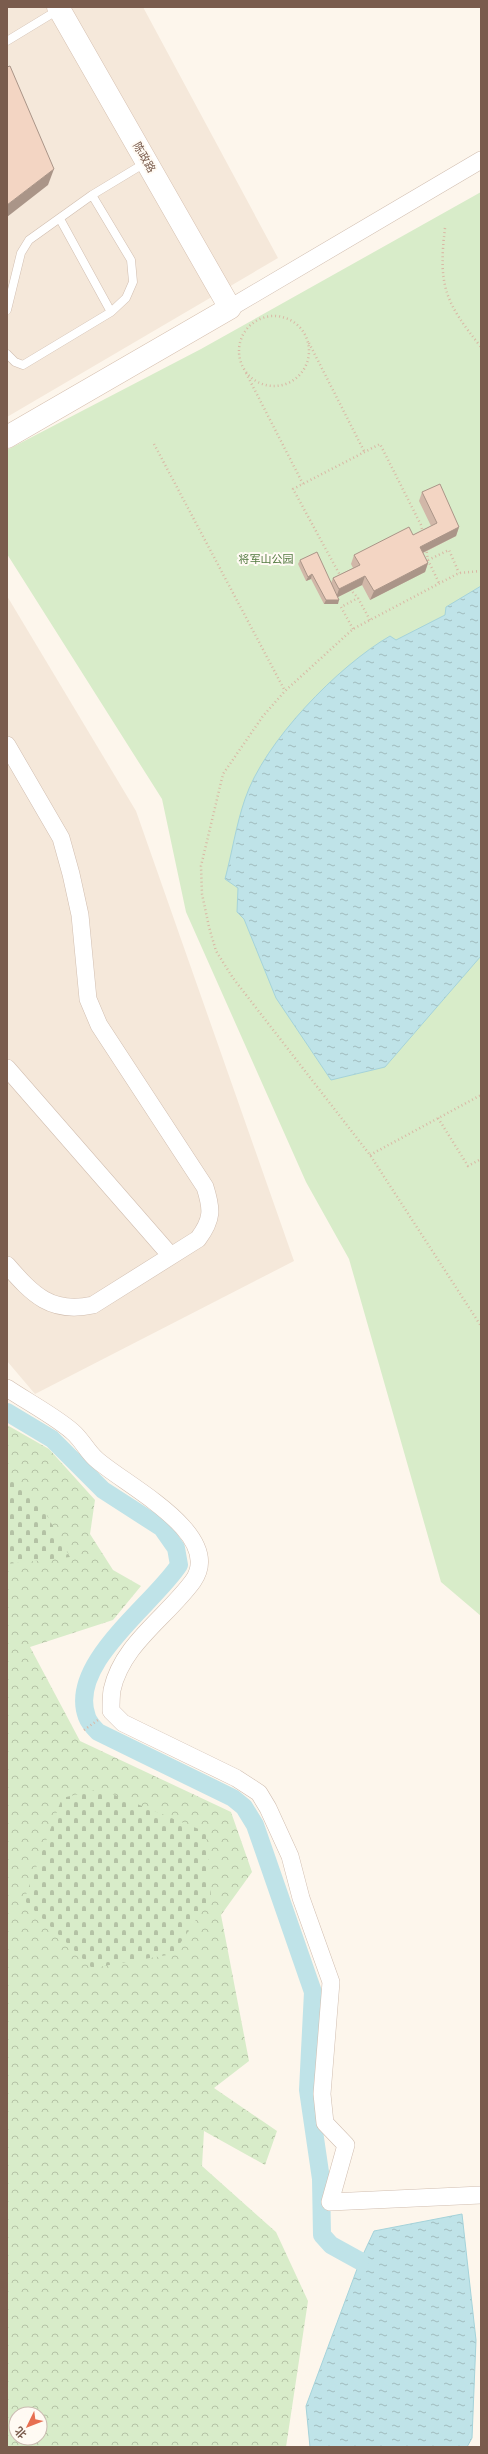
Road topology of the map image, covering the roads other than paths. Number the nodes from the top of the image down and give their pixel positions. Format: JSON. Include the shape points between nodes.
{"nodes":[{"id":1,"x":58,"y":8,"type":"edge"},
{"id":2,"x":7,"y":41,"type":"edge"},
{"id":3,"x":481,"y":160,"type":"edge"},
{"id":4,"x":148,"y":161,"type":"junction"},
{"id":5,"x":92,"y":195,"type":"junction"},
{"id":6,"x":60,"y":218,"type":"junction"},
{"id":7,"x":230,"y":308,"type":"junction"},
{"id":8,"x":7,"y":310,"type":"edge"},
{"id":9,"x":111,"y":312,"type":"junction"},
{"id":10,"x":7,"y":354,"type":"edge"},
{"id":11,"x":7,"y":437,"type":"edge"},
{"id":12,"x":7,"y":745,"type":"edge"},
{"id":13,"x":7,"y":1068,"type":"edge"},
{"id":14,"x":171,"y":1256,"type":"junction"},
{"id":15,"x":7,"y":1265,"type":"edge"},
{"id":16,"x":7,"y":1388,"type":"edge"},
{"id":17,"x":481,"y":2195,"type":"edge"}],
"edges":[{"from":1,"to":2,"type":"lane"},
{"from":1,"to":4,"type":"street","name":"陈政路"},
{"from":3,"to":7,"type":"street"},
{"from":4,"to":5,"type":"lane"},
{"from":4,"to":7,"type":"street","name":"陈政路"},
{"from":5,"to":6,"type":"lane"},
{"from":5,"to":9,"type":"lane","via":[[131,260],[133,282],[126,298]]},
{"from":6,"to":8,"type":"lane","via":[[29,240],[20,253]]},
{"from":6,"to":9,"type":"lane"},
{"from":7,"to":11,"type":"street"},
{"from":9,"to":10,"type":"lane","via":[[23,365],[15,362]]},
{"from":12,"to":14,"type":"street","via":[[60,838],[80,915],[88,999],[100,1025],[205,1187],[211,1206],[208,1226],[198,1239]]},
{"from":13,"to":14,"type":"street"},
{"from":14,"to":15,"type":"street","via":[[93,1305],[75,1309],[56,1306],[38,1296]]},
{"from":16,"to":17,"type":"street","via":[[74,1433],[96,1459],[176,1518],[188,1533],[199,1556],[198,1569],[193,1581],[126,1659],[112,1690],[111,1711],[123,1723],[236,1778],[259,1793],[290,1856],[300,1898],[331,1982],[322,2094],[325,2123],[346,2145],[330,2202]]}]}
